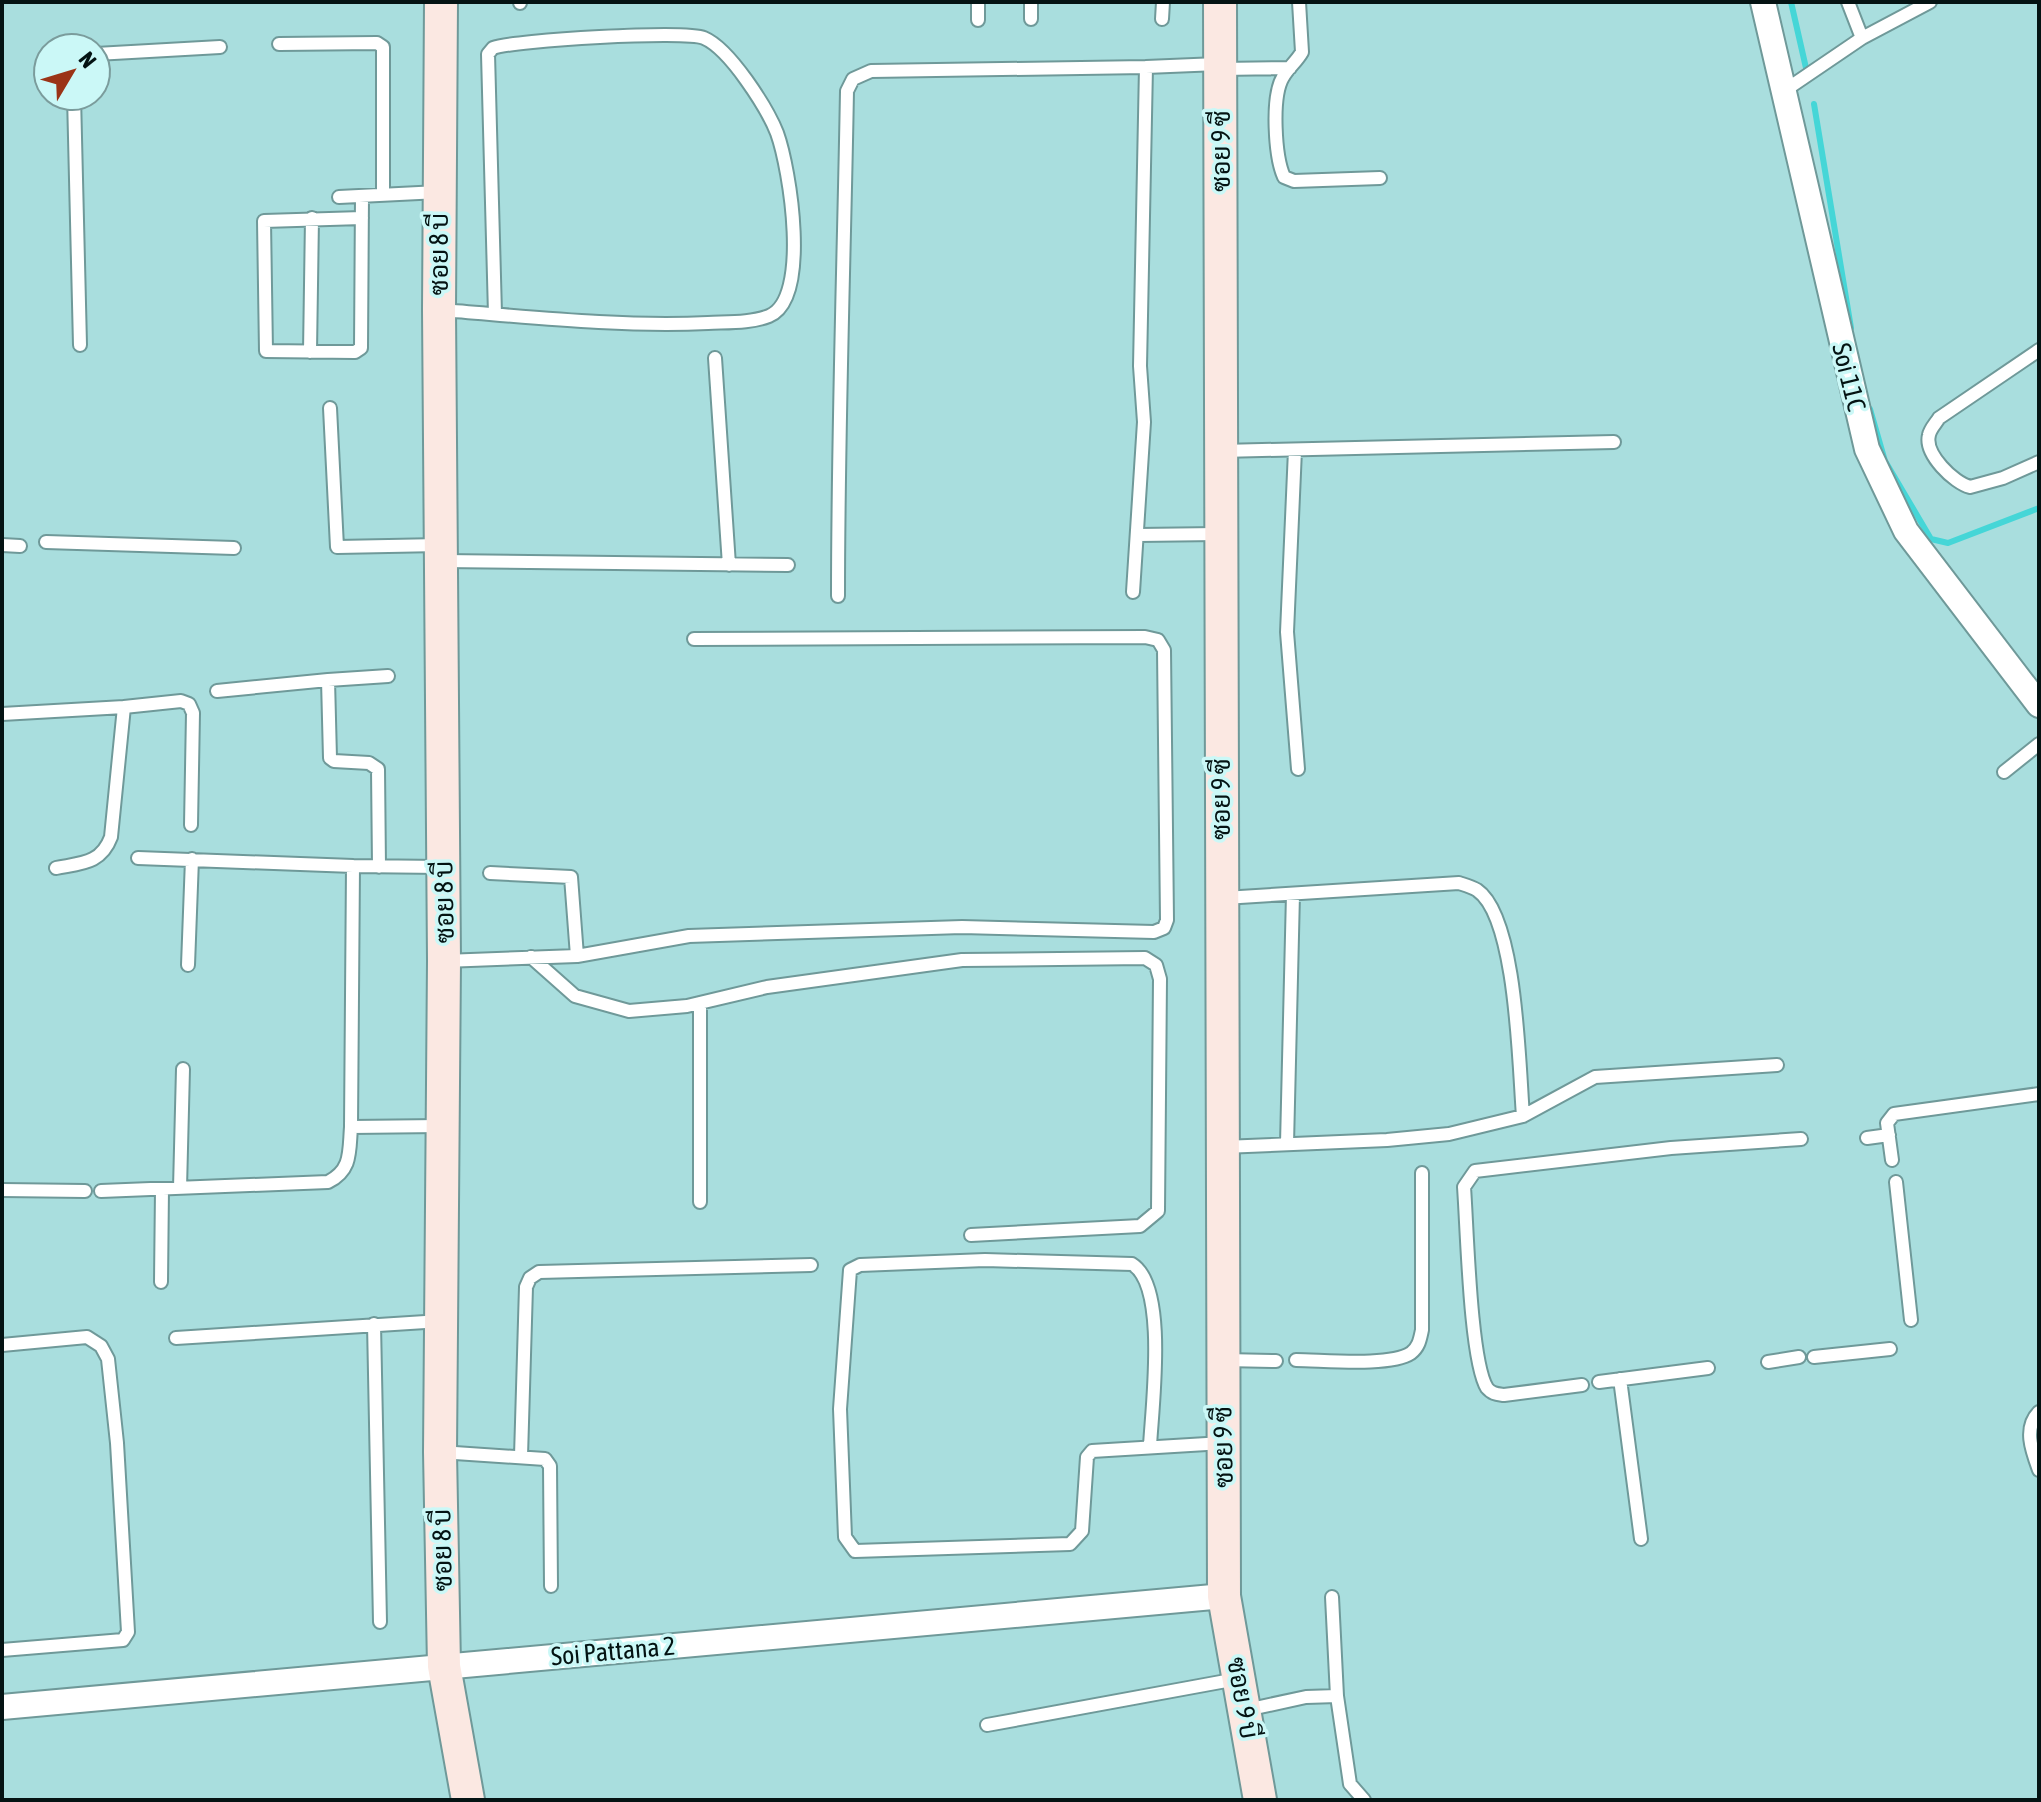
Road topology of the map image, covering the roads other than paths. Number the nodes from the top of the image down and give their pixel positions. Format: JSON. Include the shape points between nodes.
{"nodes":[{"id":1,"x":441,"y":2,"type":"edge"},
{"id":2,"x":978,"y":2,"type":"edge"},
{"id":3,"x":1031,"y":2,"type":"edge"},
{"id":4,"x":1163,"y":2,"type":"edge"},
{"id":5,"x":1220,"y":2,"type":"edge"},
{"id":6,"x":1299,"y":2,"type":"edge"},
{"id":7,"x":1763,"y":2,"type":"edge"},
{"id":8,"x":1848,"y":2,"type":"edge"},
{"id":9,"x":1930,"y":2,"type":"edge"},
{"id":10,"x":1031,"y":19,"type":"dead end"},
{"id":11,"x":1162,"y":19,"type":"dead end"},
{"id":12,"x":978,"y":20,"type":"dead end"},
{"id":13,"x":1862,"y":38,"type":"junction"},
{"id":14,"x":279,"y":44,"type":"dead end"},
{"id":15,"x":220,"y":47,"type":"dead end"},
{"id":16,"x":112,"y":53,"type":"edge"},
{"id":17,"x":1221,"y":66,"type":"junction"},
{"id":18,"x":1146,"y":67,"type":"junction"},
{"id":19,"x":1290,"y":68,"type":"junction"},
{"id":20,"x":1784,"y":91,"type":"junction"},
{"id":21,"x":74,"y":112,"type":"edge"},
{"id":22,"x":1380,"y":178,"type":"dead end"},
{"id":23,"x":439,"y":192,"type":"junction"},
{"id":24,"x":383,"y":195,"type":"junction"},
{"id":25,"x":362,"y":196,"type":"junction"},
{"id":26,"x":339,"y":197,"type":"dead end"},
{"id":27,"x":312,"y":218,"type":"junction"},
{"id":28,"x":362,"y":218,"type":"junction"},
{"id":29,"x":439,"y":310,"type":"junction"},
{"id":30,"x":495,"y":314,"type":"junction"},
{"id":31,"x":80,"y":345,"type":"dead end"},
{"id":32,"x":2039,"y":350,"type":"edge"},
{"id":33,"x":310,"y":352,"type":"junction"},
{"id":34,"x":715,"y":358,"type":"dead end"},
{"id":35,"x":330,"y":408,"type":"dead end"},
{"id":36,"x":1614,"y":442,"type":"dead end"},
{"id":37,"x":1295,"y":450,"type":"junction"},
{"id":38,"x":1221,"y":451,"type":"junction"},
{"id":39,"x":2039,"y":462,"type":"edge"},
{"id":40,"x":1221,"y":534,"type":"junction"},
{"id":41,"x":1138,"y":535,"type":"junction"},
{"id":42,"x":46,"y":542,"type":"dead end"},
{"id":43,"x":2,"y":545,"type":"edge"},
{"id":44,"x":20,"y":546,"type":"dead end"},
{"id":45,"x":234,"y":548,"type":"dead end"},
{"id":46,"x":440,"y":553,"type":"junction"},
{"id":47,"x":729,"y":565,"type":"junction"},
{"id":48,"x":788,"y":565,"type":"dead end"},
{"id":49,"x":1133,"y":592,"type":"dead end"},
{"id":50,"x":838,"y":596,"type":"dead end"},
{"id":51,"x":694,"y":639,"type":"dead end"},
{"id":52,"x":388,"y":676,"type":"dead end"},
{"id":53,"x":328,"y":680,"type":"junction"},
{"id":54,"x":217,"y":691,"type":"dead end"},
{"id":55,"x":2039,"y":705,"type":"edge"},
{"id":56,"x":124,"y":707,"type":"junction"},
{"id":57,"x":2,"y":714,"type":"edge"},
{"id":58,"x":2039,"y":744,"type":"edge"},
{"id":59,"x":1298,"y":769,"type":"dead end"},
{"id":60,"x":2004,"y":772,"type":"dead end"},
{"id":61,"x":191,"y":825,"type":"dead end"},
{"id":62,"x":138,"y":858,"type":"dead end"},
{"id":63,"x":192,"y":859,"type":"junction"},
{"id":64,"x":353,"y":866,"type":"junction"},
{"id":65,"x":379,"y":867,"type":"junction"},
{"id":66,"x":443,"y":867,"type":"junction"},
{"id":67,"x":56,"y":868,"type":"dead end"},
{"id":68,"x":490,"y":873,"type":"dead end"},
{"id":69,"x":1293,"y":894,"type":"junction"},
{"id":70,"x":1221,"y":898,"type":"junction"},
{"id":71,"x":577,"y":956,"type":"junction"},
{"id":72,"x":531,"y":957,"type":"junction"},
{"id":73,"x":444,"y":961,"type":"junction"},
{"id":74,"x":188,"y":965,"type":"dead end"},
{"id":75,"x":700,"y":1003,"type":"junction"},
{"id":76,"x":1777,"y":1065,"type":"dead end"},
{"id":77,"x":183,"y":1069,"type":"dead end"},
{"id":78,"x":2039,"y":1094,"type":"edge"},
{"id":79,"x":1523,"y":1116,"type":"junction"},
{"id":80,"x":440,"y":1126,"type":"junction"},
{"id":81,"x":351,"y":1127,"type":"junction"},
{"id":82,"x":1889,"y":1135,"type":"junction"},
{"id":83,"x":1867,"y":1138,"type":"dead end"},
{"id":84,"x":1801,"y":1139,"type":"dead end"},
{"id":85,"x":1287,"y":1144,"type":"junction"},
{"id":86,"x":1223,"y":1147,"type":"junction"},
{"id":87,"x":1892,"y":1160,"type":"dead end"},
{"id":88,"x":1422,"y":1173,"type":"dead end"},
{"id":89,"x":1896,"y":1182,"type":"dead end"},
{"id":90,"x":180,"y":1188,"type":"junction"},
{"id":91,"x":162,"y":1189,"type":"junction"},
{"id":92,"x":2,"y":1190,"type":"edge"},
{"id":93,"x":85,"y":1191,"type":"dead end"},
{"id":94,"x":101,"y":1191,"type":"dead end"},
{"id":95,"x":700,"y":1202,"type":"dead end"},
{"id":96,"x":971,"y":1235,"type":"dead end"},
{"id":97,"x":811,"y":1265,"type":"dead end"},
{"id":98,"x":161,"y":1282,"type":"dead end"},
{"id":99,"x":1911,"y":1320,"type":"dead end"},
{"id":100,"x":441,"y":1321,"type":"junction"},
{"id":101,"x":374,"y":1324,"type":"junction"},
{"id":102,"x":176,"y":1338,"type":"dead end"},
{"id":103,"x":2,"y":1345,"type":"edge"},
{"id":104,"x":1890,"y":1349,"type":"dead end"},
{"id":105,"x":1799,"y":1357,"type":"dead end"},
{"id":106,"x":1814,"y":1357,"type":"dead end"},
{"id":107,"x":1222,"y":1360,"type":"junction"},
{"id":108,"x":1296,"y":1360,"type":"dead end"},
{"id":109,"x":1276,"y":1361,"type":"dead end"},
{"id":110,"x":1768,"y":1362,"type":"dead end"},
{"id":111,"x":1708,"y":1368,"type":"dead end"},
{"id":112,"x":1620,"y":1379,"type":"junction"},
{"id":113,"x":1599,"y":1382,"type":"dead end"},
{"id":114,"x":1582,"y":1385,"type":"dead end"},
{"id":115,"x":2039,"y":1412,"type":"edge"},
{"id":116,"x":1223,"y":1443,"type":"junction"},
{"id":117,"x":1150,"y":1446,"type":"junction"},
{"id":118,"x":440,"y":1452,"type":"junction"},
{"id":119,"x":521,"y":1456,"type":"junction"},
{"id":120,"x":2039,"y":1470,"type":"edge"},
{"id":121,"x":1641,"y":1539,"type":"dead end"},
{"id":122,"x":551,"y":1586,"type":"dead end"},
{"id":123,"x":1224,"y":1596,"type":"junction"},
{"id":124,"x":1332,"y":1597,"type":"dead end"},
{"id":125,"x":380,"y":1622,"type":"dead end"},
{"id":126,"x":2,"y":1650,"type":"edge"},
{"id":127,"x":444,"y":1666,"type":"junction"},
{"id":128,"x":1240,"y":1678,"type":"junction"},
{"id":129,"x":1337,"y":1696,"type":"junction"},
{"id":130,"x":2,"y":1707,"type":"edge"},
{"id":131,"x":1246,"y":1710,"type":"junction"},
{"id":132,"x":987,"y":1725,"type":"dead end"},
{"id":133,"x":468,"y":1800,"type":"edge"},
{"id":134,"x":1260,"y":1800,"type":"edge"},
{"id":135,"x":1364,"y":1800,"type":"edge"}],
"edges":[{"from":1,"to":23,"type":"street","name":"ซอย 8 บี"},
{"from":2,"to":12,"type":"lane"},
{"from":3,"to":10,"type":"lane"},
{"from":4,"to":11,"type":"lane"},
{"from":5,"to":17,"type":"street","name":"ซอย 9 ซี"},
{"from":6,"to":19,"type":"lane","via":[[1302,52]]},
{"from":7,"to":20,"type":"street","name":"Soi 11C"},
{"from":8,"to":13,"type":"lane"},
{"from":9,"to":13,"type":"lane"},
{"from":13,"to":20,"type":"lane"},
{"from":14,"to":24,"type":"lane","via":[[383,47]]},
{"from":15,"to":16,"type":"lane"},
{"from":17,"to":18,"type":"lane"},
{"from":17,"to":19,"type":"lane"},
{"from":17,"to":38,"type":"street","name":"ซอย 9 ซี"},
{"from":18,"to":41,"type":"lane","via":[[1140,366],[1144,422]]},
{"from":18,"to":50,"type":"lane","via":[[871,71],[853,79],[847,91],[838,361]]},
{"from":19,"to":22,"type":"lane","via":[[1276,95],[1284,177]]},
{"from":20,"to":55,"type":"street","name":"Soi 11C","via":[[1867,449],[1906,531]]},
{"from":21,"to":31,"type":"lane"},
{"from":23,"to":24,"type":"lane"},
{"from":23,"to":29,"type":"street","name":"ซอย 8 บี"},
{"from":24,"to":25,"type":"lane"},
{"from":25,"to":26,"type":"lane"},
{"from":25,"to":28,"type":"lane"},
{"from":27,"to":28,"type":"lane"},
{"from":27,"to":33,"type":"lane"},
{"from":27,"to":33,"type":"lane","via":[[266,219],[263,224],[264,346],[271,353]]},
{"from":28,"to":33,"type":"lane","via":[[361,348]]},
{"from":29,"to":30,"type":"lane"},
{"from":29,"to":46,"type":"street","name":"ซอย 8 บี"},
{"from":30,"to":30,"type":"lane","via":[[667,325],[751,320],[784,306],[791,291],[795,234],[778,136],[764,106],[713,43],[695,36],[656,36],[493,48],[488,54]]},
{"from":32,"to":39,"type":"lane","via":[[1939,418],[1929,445],[1951,478],[1970,487]]},
{"from":34,"to":47,"type":"lane"},
{"from":35,"to":46,"type":"lane","via":[[333,548]]},
{"from":36,"to":37,"type":"lane"},
{"from":37,"to":38,"type":"lane"},
{"from":37,"to":59,"type":"lane","via":[[1287,632]]},
{"from":38,"to":40,"type":"street","name":"ซอย 9 ซี"},
{"from":40,"to":41,"type":"lane"},
{"from":40,"to":70,"type":"street","name":"ซอย 9 ซี"},
{"from":41,"to":49,"type":"lane"},
{"from":42,"to":45,"type":"lane"},
{"from":43,"to":44,"type":"lane"},
{"from":46,"to":47,"type":"lane"},
{"from":46,"to":66,"type":"street","name":"ซอย 8 บี"},
{"from":47,"to":48,"type":"lane"},
{"from":51,"to":71,"type":"lane","via":[[1158,640],[1164,650],[1167,920],[1154,932],[962,927],[689,936]]},
{"from":52,"to":53,"type":"lane"},
{"from":53,"to":54,"type":"lane"},
{"from":53,"to":65,"type":"lane","via":[[330,758],[378,769]]},
{"from":56,"to":57,"type":"lane"},
{"from":56,"to":61,"type":"lane","via":[[189,704]]},
{"from":56,"to":67,"type":"lane","via":[[107,850],[96,860]]},
{"from":58,"to":60,"type":"lane"},
{"from":62,"to":63,"type":"lane"},
{"from":63,"to":64,"type":"lane"},
{"from":63,"to":74,"type":"lane"},
{"from":64,"to":65,"type":"lane"},
{"from":64,"to":81,"type":"lane"},
{"from":65,"to":66,"type":"lane"},
{"from":66,"to":73,"type":"street","name":"ซอย 8 บี"},
{"from":68,"to":71,"type":"lane","via":[[571,877]]},
{"from":69,"to":70,"type":"lane"},
{"from":69,"to":79,"type":"lane","via":[[1459,883],[1478,890],[1490,906],[1510,963]]},
{"from":69,"to":85,"type":"lane"},
{"from":70,"to":86,"type":"street","name":"ซอย 9 ซี"},
{"from":71,"to":72,"type":"lane"},
{"from":72,"to":73,"type":"lane"},
{"from":72,"to":75,"type":"lane","via":[[575,996],[600,1004],[629,1011]]},
{"from":73,"to":80,"type":"street","name":"ซอย 8 บี"},
{"from":75,"to":95,"type":"lane"},
{"from":75,"to":96,"type":"lane","via":[[767,987],[962,960],[1145,958],[1156,965],[1158,1211],[1140,1226]]},
{"from":76,"to":79,"type":"lane","via":[[1595,1077]]},
{"from":77,"to":90,"type":"lane"},
{"from":78,"to":82,"type":"lane","via":[[1894,1114],[1887,1123]]},
{"from":79,"to":85,"type":"lane","via":[[1449,1134]]},
{"from":80,"to":81,"type":"lane"},
{"from":80,"to":100,"type":"street","name":"ซอย 8 บี"},
{"from":81,"to":90,"type":"lane","via":[[348,1167],[328,1182]]},
{"from":82,"to":83,"type":"lane"},
{"from":82,"to":87,"type":"lane"},
{"from":84,"to":114,"type":"lane","via":[[1671,1148],[1475,1171],[1469,1176],[1464,1187],[1475,1330],[1485,1385],[1504,1395]]},
{"from":85,"to":86,"type":"lane"},
{"from":86,"to":107,"type":"street","name":"ซอย 9 ซี"},
{"from":88,"to":108,"type":"lane","via":[[1418,1346],[1390,1359]]},
{"from":89,"to":99,"type":"lane"},
{"from":90,"to":91,"type":"lane"},
{"from":91,"to":94,"type":"lane"},
{"from":91,"to":98,"type":"lane"},
{"from":92,"to":93,"type":"lane"},
{"from":97,"to":119,"type":"lane","via":[[539,1272],[526,1287]]},
{"from":100,"to":101,"type":"lane"},
{"from":100,"to":118,"type":"street","name":"ซอย 8 บี"},
{"from":101,"to":102,"type":"lane"},
{"from":101,"to":125,"type":"lane"},
{"from":103,"to":126,"type":"lane","via":[[87,1337],[108,1359],[128,1632],[123,1640],[98,1645]]},
{"from":104,"to":106,"type":"lane"},
{"from":105,"to":110,"type":"lane"},
{"from":107,"to":109,"type":"lane"},
{"from":107,"to":116,"type":"street","name":"ซอย 9 ซี"},
{"from":111,"to":112,"type":"lane"},
{"from":112,"to":113,"type":"lane"},
{"from":112,"to":121,"type":"lane"},
{"from":115,"to":120,"type":"lane","via":[[2030,1429],[2030,1448]]},
{"from":116,"to":117,"type":"lane"},
{"from":116,"to":123,"type":"street","name":"ซอย 9 ซี"},
{"from":117,"to":117,"type":"lane","via":[[1092,1451],[1087,1457],[1082,1531],[1070,1544],[855,1551],[845,1537],[840,1409],[850,1270],[860,1265],[985,1260],[1132,1264],[1142,1270],[1149,1286],[1154,1326]]},
{"from":118,"to":119,"type":"lane"},
{"from":118,"to":127,"type":"street","name":"ซอย 8 บี"},
{"from":119,"to":122,"type":"lane","via":[[538,1457],[550,1466]]},
{"from":123,"to":127,"type":"street","name":"Soi Pattana 2"},
{"from":123,"to":128,"type":"street","name":"ซอย 9 บี"},
{"from":124,"to":129,"type":"lane"},
{"from":127,"to":130,"type":"street","name":"Soi Pattana 2"},
{"from":127,"to":133,"type":"street","name":"ซอย 8 บี"},
{"from":128,"to":131,"type":"street","name":"ซอย 9 บี"},
{"from":128,"to":132,"type":"lane"},
{"from":129,"to":131,"type":"lane"},
{"from":129,"to":135,"type":"lane","via":[[1350,1784]]},
{"from":131,"to":134,"type":"street","name":"ซอย 9 บี"}]}
